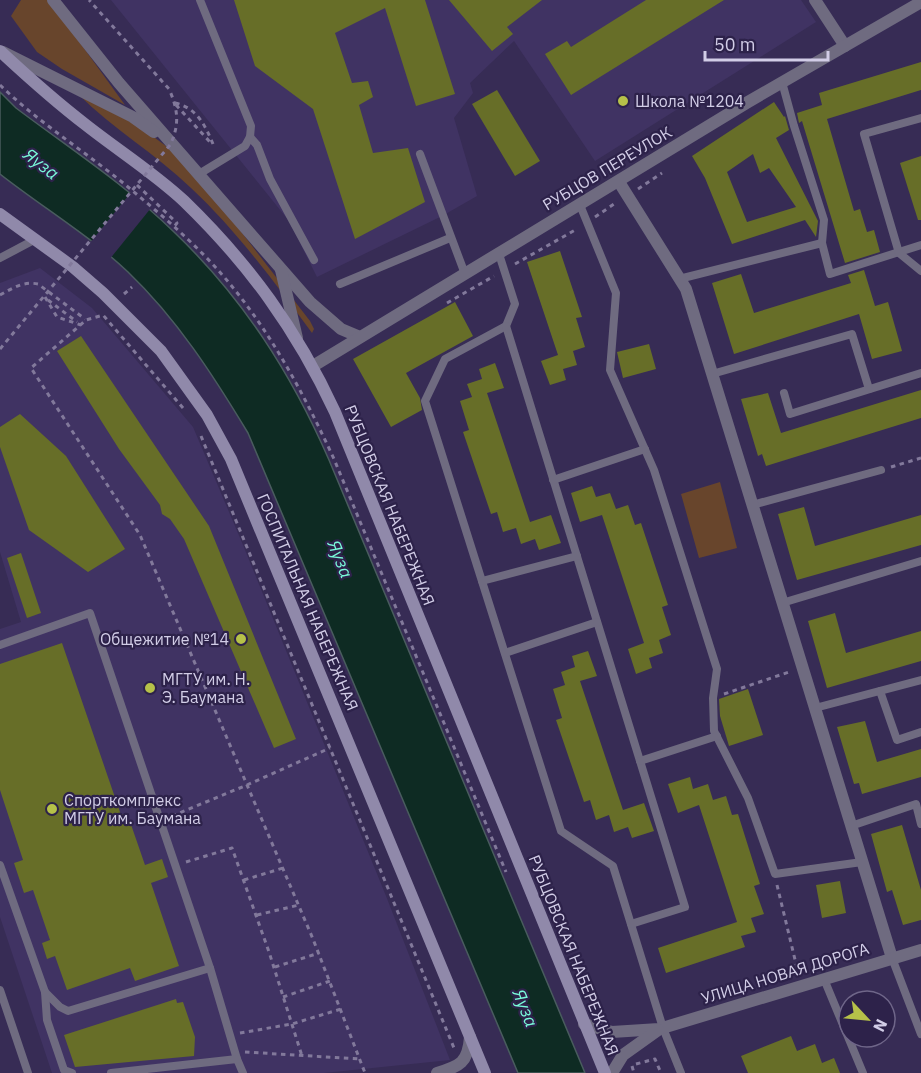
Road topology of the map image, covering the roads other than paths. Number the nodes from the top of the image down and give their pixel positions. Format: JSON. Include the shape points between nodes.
{"nodes":[{"id":1,"x":54,"y":0,"type":"edge"},
{"id":2,"x":201,"y":0,"type":"edge"},
{"id":3,"x":815,"y":0,"type":"edge"},
{"id":4,"x":921,"y":2,"type":"edge"},
{"id":5,"x":844,"y":46,"type":"junction"},
{"id":6,"x":0,"y":50,"type":"edge"},
{"id":7,"x":782,"y":82,"type":"junction"},
{"id":8,"x":921,"y":118,"type":"edge"},
{"id":9,"x":250,"y":137,"type":"junction"},
{"id":10,"x":181,"y":154,"type":"junction"},
{"id":11,"x":420,"y":154,"type":"dead end"},
{"id":12,"x":199,"y":174,"type":"junction"},
{"id":13,"x":619,"y":182,"type":"junction"},
{"id":14,"x":580,"y":205,"type":"junction"},
{"id":15,"x":0,"y":214,"type":"edge"},
{"id":16,"x":450,"y":238,"type":"junction"},
{"id":17,"x":34,"y":240,"type":"junction"},
{"id":18,"x":822,"y":243,"type":"junction"},
{"id":19,"x":921,"y":245,"type":"edge"},
{"id":20,"x":899,"y":253,"type":"junction"},
{"id":21,"x":499,"y":254,"type":"junction"},
{"id":22,"x":0,"y":258,"type":"edge"},
{"id":23,"x":314,"y":260,"type":"dead end"},
{"id":24,"x":281,"y":269,"type":"junction"},
{"id":25,"x":921,"y":271,"type":"edge"},
{"id":26,"x":465,"y":274,"type":"junction"},
{"id":27,"x":679,"y":279,"type":"junction"},
{"id":28,"x":340,"y":284,"type":"dead end"},
{"id":29,"x":506,"y":326,"type":"junction"},
{"id":30,"x":360,"y":337,"type":"junction"},
{"id":31,"x":297,"y":339,"type":"junction"},
{"id":32,"x":313,"y":366,"type":"junction"},
{"id":33,"x":921,"y":372,"type":"edge"},
{"id":34,"x":712,"y":374,"type":"junction"},
{"id":35,"x":869,"y":389,"type":"junction"},
{"id":36,"x":784,"y":393,"type":"dead end"},
{"id":37,"x":645,"y":449,"type":"junction"},
{"id":38,"x":881,"y":470,"type":"road end"},
{"id":39,"x":553,"y":480,"type":"junction"},
{"id":40,"x":752,"y":505,"type":"junction"},
{"id":41,"x":577,"y":556,"type":"junction"},
{"id":42,"x":921,"y":561,"type":"edge"},
{"id":43,"x":482,"y":581,"type":"junction"},
{"id":44,"x":782,"y":603,"type":"junction"},
{"id":45,"x":597,"y":622,"type":"junction"},
{"id":46,"x":0,"y":645,"type":"edge"},
{"id":47,"x":504,"y":653,"type":"junction"},
{"id":48,"x":921,"y":680,"type":"edge"},
{"id":49,"x":880,"y":691,"type":"junction"},
{"id":50,"x":815,"y":708,"type":"junction"},
{"id":51,"x":921,"y":732,"type":"edge"},
{"id":52,"x":717,"y":736,"type":"junction"},
{"id":53,"x":640,"y":761,"type":"junction"},
{"id":54,"x":921,"y":824,"type":"edge"},
{"id":55,"x":851,"y":826,"type":"junction"},
{"id":56,"x":862,"y":862,"type":"junction"},
{"id":57,"x":0,"y":865,"type":"edge"},
{"id":58,"x":631,"y":924,"type":"junction"},
{"id":59,"x":921,"y":950,"type":"edge"},
{"id":60,"x":892,"y":958,"type":"junction"},
{"id":61,"x":210,"y":968,"type":"junction"},
{"id":62,"x":824,"y":979,"type":"junction"},
{"id":63,"x":0,"y":990,"type":"edge"},
{"id":64,"x":45,"y":992,"type":"junction"},
{"id":65,"x":584,"y":1024,"type":"junction"},
{"id":66,"x":661,"y":1028,"type":"junction"},
{"id":67,"x":921,"y":1034,"type":"edge"},
{"id":68,"x":470,"y":1037,"type":"junction"},
{"id":69,"x":236,"y":1055,"type":"junction"},
{"id":70,"x":28,"y":1073,"type":"edge"},
{"id":71,"x":72,"y":1073,"type":"edge"},
{"id":72,"x":111,"y":1073,"type":"edge"},
{"id":73,"x":243,"y":1073,"type":"edge"},
{"id":74,"x":437,"y":1073,"type":"edge"},
{"id":75,"x":485,"y":1073,"type":"edge"},
{"id":76,"x":605,"y":1073,"type":"edge"},
{"id":77,"x":612,"y":1073,"type":"edge"},
{"id":78,"x":681,"y":1073,"type":"edge"},
{"id":79,"x":863,"y":1073,"type":"edge"}],
"edges":[{"from":1,"to":10,"type":"street"},
{"from":2,"to":9,"type":"lane","via":[[250,126]]},
{"from":3,"to":5,"type":"street"},
{"from":4,"to":5,"type":"street","name":"РУБЦОВ ПЕРЕУЛОК"},
{"from":5,"to":7,"type":"street","name":"РУБЦОВ ПЕРЕУЛОК"},
{"from":6,"to":10,"type":"street","via":[[133,117]]},
{"from":6,"to":31,"type":"main road","name":"РУБЦОВСКАЯ НАБЕРЕЖНАЯ","via":[[87,126],[183,201],[257,281]]},
{"from":7,"to":13,"type":"street","name":"РУБЦОВ ПЕРЕУЛОК"},
{"from":7,"to":18,"type":"lane","via":[[824,220]]},
{"from":8,"to":20,"type":"lane","via":[[864,134]]},
{"from":9,"to":12,"type":"lane","via":[[245,146]]},
{"from":9,"to":23,"type":"lane"},
{"from":10,"to":12,"type":"street"},
{"from":11,"to":16,"type":"lane"},
{"from":12,"to":24,"type":"street"},
{"from":13,"to":14,"type":"street","name":"РУБЦОВ ПЕРЕУЛОК"},
{"from":13,"to":27,"type":"street"},
{"from":14,"to":21,"type":"street","name":"РУБЦОВ ПЕРЕУЛОК"},
{"from":14,"to":37,"type":"lane","via":[[616,293],[610,370]]},
{"from":15,"to":17,"type":"main road","name":"ГОСПИТАЛЬНАЯ НАБЕРЕЖНАЯ"},
{"from":16,"to":26,"type":"lane"},
{"from":16,"to":28,"type":"lane"},
{"from":17,"to":22,"type":"lane"},
{"from":17,"to":68,"type":"main road","name":"ГОСПИТАЛЬНАЯ НАБЕРЕЖНАЯ","via":[[103,293],[161,351],[207,415],[231,459]]},
{"from":18,"to":20,"type":"lane","via":[[830,274]]},
{"from":18,"to":27,"type":"lane"},
{"from":19,"to":20,"type":"lane"},
{"from":20,"to":25,"type":"lane"},
{"from":21,"to":26,"type":"street","name":"РУБЦОВ ПЕРЕУЛОК"},
{"from":21,"to":29,"type":"lane","via":[[515,304]]},
{"from":24,"to":30,"type":"street","via":[[341,329]]},
{"from":24,"to":31,"type":"street"},
{"from":26,"to":30,"type":"street","name":"РУБЦОВ ПЕРЕУЛОК"},
{"from":27,"to":34,"type":"street","via":[[686,289]]},
{"from":29,"to":39,"type":"lane"},
{"from":29,"to":43,"type":"lane","via":[[445,359],[425,402]]},
{"from":30,"to":32,"type":"street","name":"РУБЦОВ ПЕРЕУЛОК"},
{"from":31,"to":32,"type":"main road","name":"РУБЦОВСКАЯ НАБЕРЕЖНАЯ"},
{"from":32,"to":65,"type":"main road","name":"РУБЦОВСКАЯ НАБЕРЕЖНАЯ"},
{"from":33,"to":35,"type":"lane"},
{"from":34,"to":35,"type":"lane","via":[[852,334]]},
{"from":34,"to":40,"type":"street"},
{"from":35,"to":36,"type":"lane","via":[[790,414]]},
{"from":37,"to":39,"type":"lane"},
{"from":37,"to":52,"type":"lane","via":[[717,669],[713,698]]},
{"from":38,"to":40,"type":"lane"},
{"from":39,"to":41,"type":"lane"},
{"from":40,"to":44,"type":"street"},
{"from":41,"to":43,"type":"lane"},
{"from":41,"to":45,"type":"lane"},
{"from":42,"to":44,"type":"lane"},
{"from":43,"to":47,"type":"lane"},
{"from":44,"to":50,"type":"street"},
{"from":45,"to":47,"type":"lane"},
{"from":45,"to":53,"type":"lane"},
{"from":46,"to":61,"type":"lane","via":[[90,613]]},
{"from":47,"to":58,"type":"lane","via":[[561,831],[613,866]]},
{"from":48,"to":49,"type":"lane"},
{"from":49,"to":50,"type":"lane"},
{"from":49,"to":51,"type":"lane","via":[[897,740]]},
{"from":50,"to":55,"type":"street"},
{"from":52,"to":53,"type":"lane"},
{"from":52,"to":56,"type":"lane","via":[[748,798],[775,874]]},
{"from":53,"to":58,"type":"lane","via":[[685,907]]},
{"from":54,"to":55,"type":"lane","via":[[916,804]]},
{"from":55,"to":56,"type":"street"},
{"from":56,"to":60,"type":"street"},
{"from":57,"to":64,"type":"lane"},
{"from":58,"to":66,"type":"lane"},
{"from":59,"to":60,"type":"street","name":"УЛИЦА НОВАЯ ДОРОГА"},
{"from":60,"to":62,"type":"street","name":"УЛИЦА НОВАЯ ДОРОГА"},
{"from":60,"to":67,"type":"lane"},
{"from":61,"to":64,"type":"lane","via":[[68,1011]]},
{"from":61,"to":69,"type":"lane"},
{"from":62,"to":66,"type":"street","name":"УЛИЦА НОВАЯ ДОРОГА"},
{"from":62,"to":79,"type":"lane"},
{"from":63,"to":70,"type":"lane"},
{"from":64,"to":71,"type":"lane","via":[[47,1020],[64,1070]]},
{"from":65,"to":66,"type":"street","name":"УЛИЦА НОВАЯ ДОРОГА","via":[[612,1032]]},
{"from":65,"to":76,"type":"main road","name":"РУБЦОВСКАЯ НАБЕРЕЖНАЯ"},
{"from":66,"to":77,"type":"street","name":"УЛИЦА НОВАЯ ДОРОГА","via":[[623,1055]]},
{"from":66,"to":78,"type":"lane"},
{"from":68,"to":74,"type":"street","via":[[464,1060],[457,1067]]},
{"from":68,"to":75,"type":"main road","name":"ГОСПИТАЛЬНАЯ НАБЕРЕЖНАЯ"},
{"from":69,"to":72,"type":"lane"},
{"from":69,"to":73,"type":"lane"}]}
